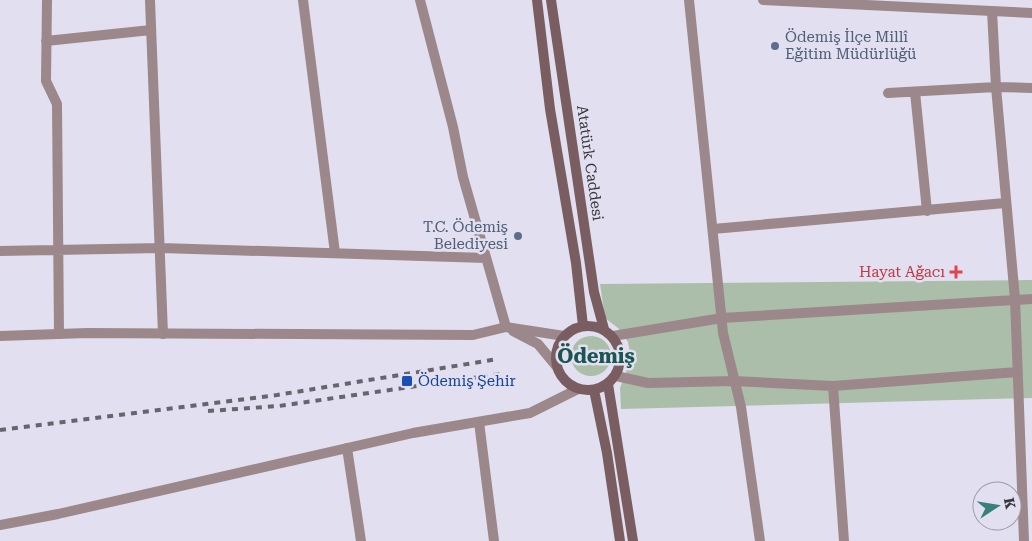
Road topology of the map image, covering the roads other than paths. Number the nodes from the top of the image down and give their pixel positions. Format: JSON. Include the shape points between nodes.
{"nodes":[{"id":1,"x":46,"y":0,"type":"edge"},
{"id":2,"x":150,"y":0,"type":"edge"},
{"id":3,"x":303,"y":0,"type":"edge"},
{"id":4,"x":420,"y":0,"type":"edge"},
{"id":5,"x":537,"y":0,"type":"edge"},
{"id":6,"x":551,"y":0,"type":"edge"},
{"id":7,"x":690,"y":0,"type":"edge"},
{"id":8,"x":763,"y":0,"type":"edge"},
{"id":9,"x":992,"y":11,"type":"junction"},
{"id":10,"x":1032,"y":13,"type":"edge"},
{"id":11,"x":152,"y":30,"type":"junction"},
{"id":12,"x":46,"y":41,"type":"junction"},
{"id":13,"x":996,"y":87,"type":"junction"},
{"id":14,"x":1032,"y":88,"type":"edge"},
{"id":15,"x":915,"y":92,"type":"junction"},
{"id":16,"x":888,"y":93,"type":"dead end"},
{"id":17,"x":1005,"y":203,"type":"junction"},
{"id":18,"x":927,"y":211,"type":"junction"},
{"id":19,"x":713,"y":229,"type":"junction"},
{"id":20,"x":160,"y":248,"type":"junction"},
{"id":21,"x":58,"y":250,"type":"junction"},
{"id":22,"x":0,"y":251,"type":"edge"},
{"id":23,"x":335,"y":253,"type":"junction"},
{"id":24,"x":486,"y":258,"type":"junction"},
{"id":25,"x":1015,"y":299,"type":"junction"},
{"id":26,"x":1032,"y":299,"type":"edge"},
{"id":27,"x":722,"y":318,"type":"junction"},
{"id":28,"x":583,"y":326,"type":"junction"},
{"id":29,"x":506,"y":327,"type":"junction"},
{"id":30,"x":604,"y":329,"type":"junction"},
{"id":31,"x":59,"y":334,"type":"junction"},
{"id":32,"x":163,"y":334,"type":"junction"},
{"id":33,"x":0,"y":336,"type":"edge"},
{"id":34,"x":564,"y":336,"type":"junction"},
{"id":35,"x":613,"y":336,"type":"junction"},
{"id":36,"x":557,"y":367,"type":"junction"},
{"id":37,"x":1017,"y":372,"type":"junction"},
{"id":38,"x":612,"y":380,"type":"junction"},
{"id":39,"x":734,"y":381,"type":"junction"},
{"id":40,"x":833,"y":386,"type":"junction"},
{"id":41,"x":578,"y":389,"type":"junction"},
{"id":42,"x":594,"y":390,"type":"junction"},
{"id":43,"x":479,"y":422,"type":"junction"},
{"id":44,"x":347,"y":448,"type":"junction"},
{"id":45,"x":0,"y":525,"type":"edge"},
{"id":46,"x":361,"y":541,"type":"edge"},
{"id":47,"x":494,"y":541,"type":"edge"},
{"id":48,"x":620,"y":541,"type":"edge"},
{"id":49,"x":632,"y":541,"type":"edge"},
{"id":50,"x":760,"y":541,"type":"edge"},
{"id":51,"x":844,"y":541,"type":"edge"},
{"id":52,"x":1024,"y":541,"type":"edge"}],
"edges":[{"from":1,"to":12,"type":"street"},
{"from":2,"to":11,"type":"street"},
{"from":3,"to":23,"type":"street"},
{"from":4,"to":24,"type":"street"},
{"from":5,"to":28,"type":"main road","name":"Atatürk Caddesi","via":[[550,109],[580,286]]},
{"from":6,"to":30,"type":"main road","name":"Atatürk Caddesi","via":[[594,292]]},
{"from":7,"to":19,"type":"street"},
{"from":8,"to":9,"type":"street"},
{"from":9,"to":10,"type":"street"},
{"from":9,"to":13,"type":"street"},
{"from":11,"to":12,"type":"street"},
{"from":11,"to":20,"type":"street"},
{"from":12,"to":21,"type":"street","via":[[46,80],[57,104]]},
{"from":13,"to":14,"type":"street"},
{"from":13,"to":15,"type":"street"},
{"from":13,"to":17,"type":"street"},
{"from":15,"to":16,"type":"street"},
{"from":15,"to":18,"type":"street"},
{"from":17,"to":18,"type":"street"},
{"from":17,"to":25,"type":"street"},
{"from":18,"to":19,"type":"street"},
{"from":19,"to":27,"type":"street"},
{"from":20,"to":21,"type":"street"},
{"from":20,"to":23,"type":"street"},
{"from":20,"to":32,"type":"street"},
{"from":21,"to":22,"type":"street"},
{"from":21,"to":31,"type":"street"},
{"from":23,"to":24,"type":"street"},
{"from":24,"to":29,"type":"street"},
{"from":25,"to":26,"type":"street"},
{"from":25,"to":27,"type":"street"},
{"from":25,"to":37,"type":"street"},
{"from":27,"to":35,"type":"street"},
{"from":27,"to":39,"type":"street"},
{"from":28,"to":30,"type":"main road"},
{"from":28,"to":34,"type":"main road"},
{"from":29,"to":32,"type":"street","via":[[473,335]]},
{"from":29,"to":34,"type":"street"},
{"from":29,"to":36,"type":"street","via":[[538,344]]},
{"from":30,"to":35,"type":"main road"},
{"from":31,"to":32,"type":"street"},
{"from":31,"to":33,"type":"street"},
{"from":34,"to":36,"type":"main road","via":[[558,345]]},
{"from":35,"to":38,"type":"main road","via":[[621,356],[620,366]]},
{"from":36,"to":41,"type":"main road","via":[[569,384]]},
{"from":37,"to":40,"type":"street"},
{"from":37,"to":52,"type":"street"},
{"from":38,"to":39,"type":"street","via":[[648,383]]},
{"from":38,"to":42,"type":"main road"},
{"from":38,"to":49,"type":"main road"},
{"from":39,"to":40,"type":"street"},
{"from":39,"to":50,"type":"street","via":[[741,407]]},
{"from":40,"to":51,"type":"street"},
{"from":41,"to":42,"type":"main road"},
{"from":41,"to":43,"type":"street","via":[[530,413]]},
{"from":42,"to":48,"type":"main road"},
{"from":43,"to":44,"type":"street"},
{"from":43,"to":47,"type":"street"},
{"from":44,"to":45,"type":"street"},
{"from":44,"to":46,"type":"street"}]}
